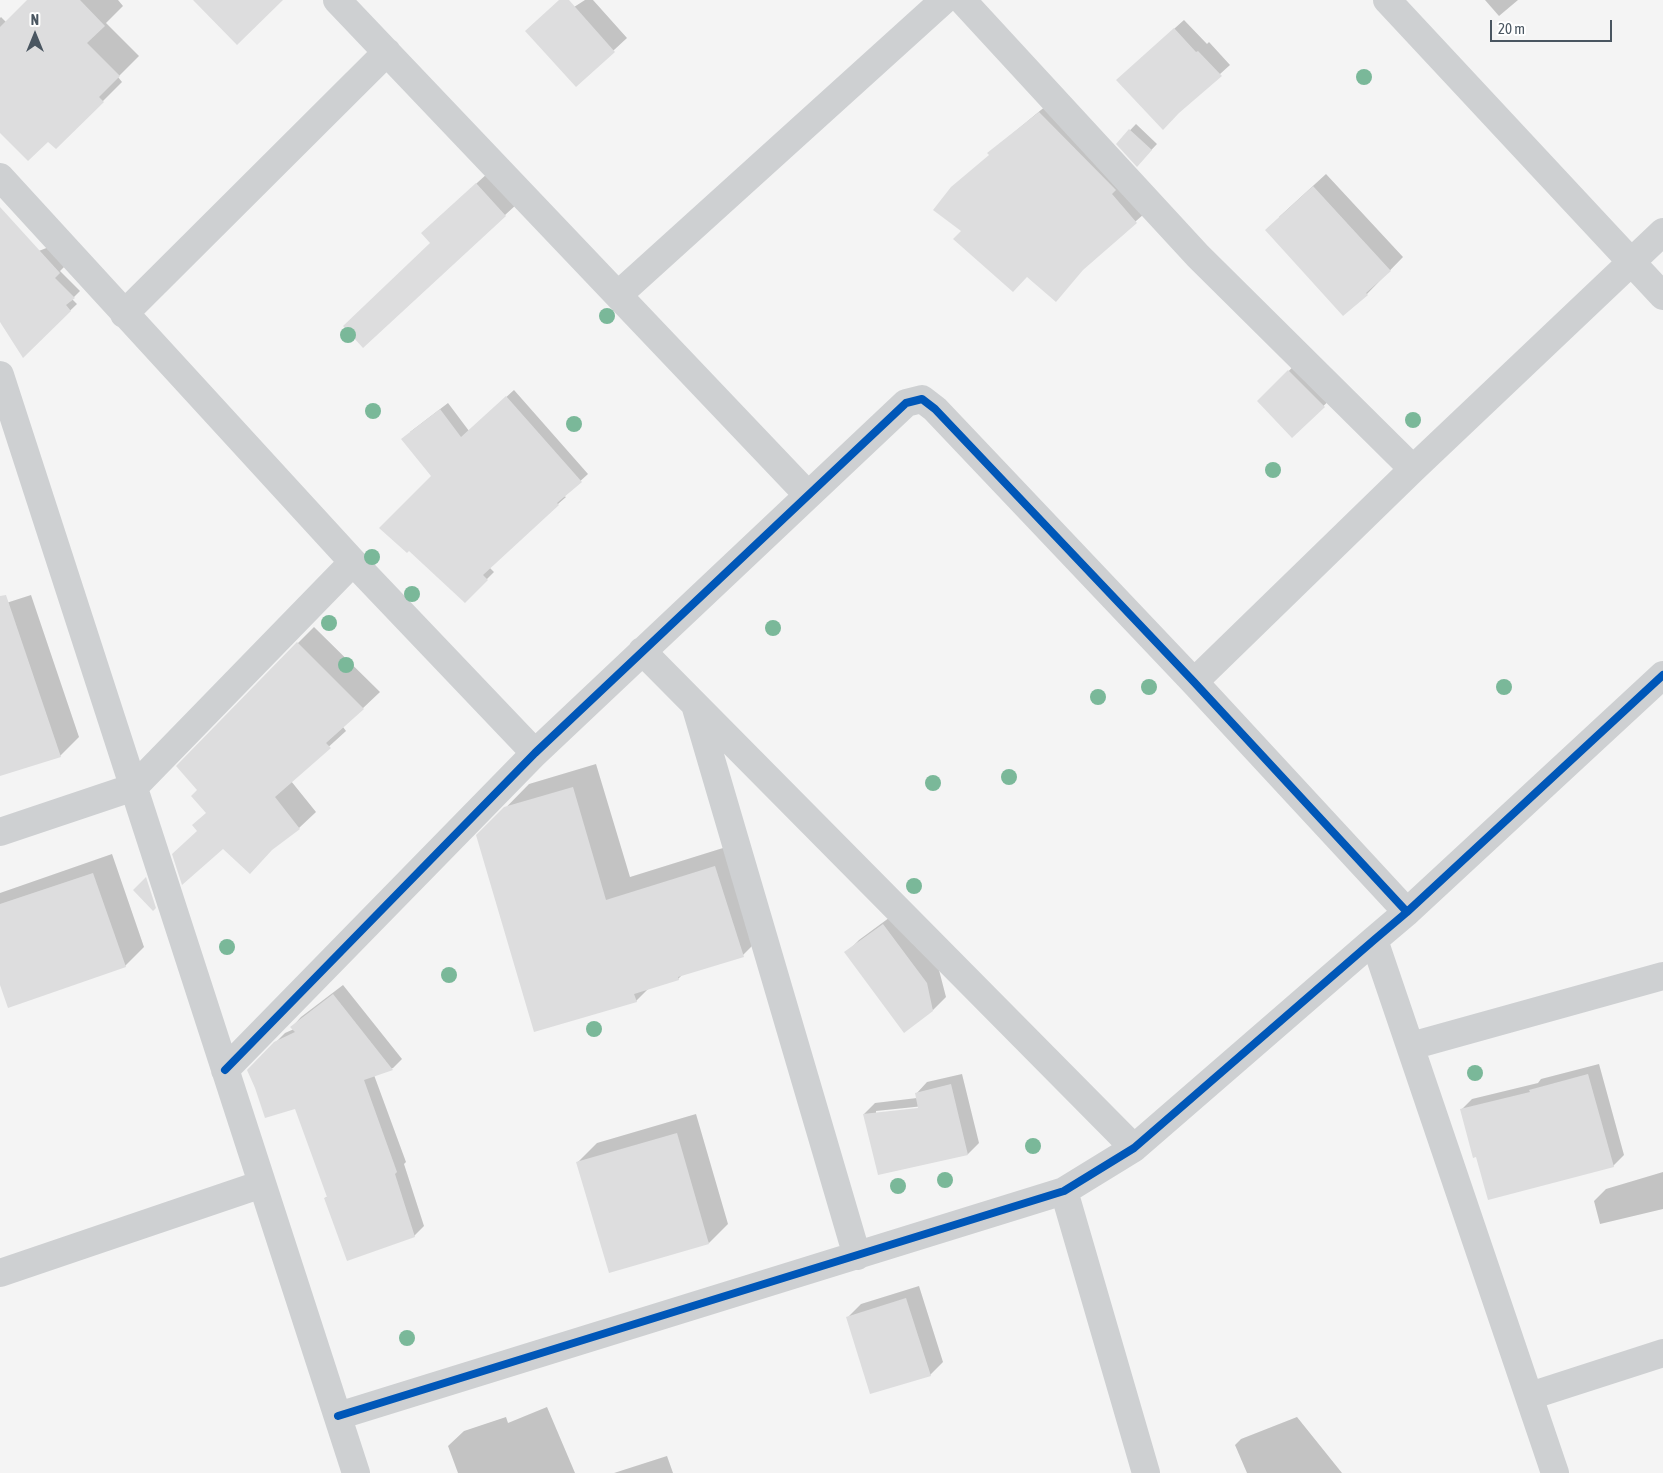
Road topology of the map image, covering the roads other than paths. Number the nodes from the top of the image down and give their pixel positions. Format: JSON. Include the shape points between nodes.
{"nodes":[{"id":1,"x":337,"y":0,"type":"edge"},
{"id":2,"x":944,"y":0,"type":"edge"},
{"id":3,"x":962,"y":0,"type":"edge"},
{"id":4,"x":1387,"y":0,"type":"edge"},
{"id":5,"x":387,"y":52,"type":"junction"},
{"id":6,"x":0,"y":177,"type":"edge"},
{"id":7,"x":1663,"y":232,"type":"edge"},
{"id":8,"x":1631,"y":261,"type":"junction"},
{"id":9,"x":618,"y":294,"type":"junction"},
{"id":10,"x":1663,"y":296,"type":"edge"},
{"id":11,"x":124,"y":314,"type":"junction"},
{"id":12,"x":0,"y":375,"type":"edge"},
{"id":13,"x":1413,"y":469,"type":"junction"},
{"id":14,"x":807,"y":494,"type":"junction"},
{"id":15,"x":353,"y":562,"type":"junction"},
{"id":16,"x":642,"y":651,"type":"junction"},
{"id":17,"x":1663,"y":674,"type":"edge"},
{"id":18,"x":1194,"y":682,"type":"junction"},
{"id":19,"x":695,"y":705,"type":"junction"},
{"id":20,"x":535,"y":753,"type":"junction"},
{"id":21,"x":134,"y":787,"type":"junction"},
{"id":22,"x":0,"y":832,"type":"edge"},
{"id":23,"x":1407,"y":912,"type":"junction"},
{"id":24,"x":1374,"y":940,"type":"junction"},
{"id":25,"x":1663,"y":976,"type":"edge"},
{"id":26,"x":1411,"y":1046,"type":"junction"},
{"id":27,"x":225,"y":1070,"type":"junction"},
{"id":28,"x":1134,"y":1148,"type":"junction"},
{"id":29,"x":262,"y":1184,"type":"junction"},
{"id":30,"x":1064,"y":1191,"type":"junction"},
{"id":31,"x":857,"y":1256,"type":"junction"},
{"id":32,"x":0,"y":1273,"type":"edge"},
{"id":33,"x":1663,"y":1353,"type":"edge"},
{"id":34,"x":1530,"y":1396,"type":"junction"},
{"id":35,"x":338,"y":1416,"type":"junction"},
{"id":36,"x":356,"y":1473,"type":"edge"},
{"id":37,"x":1146,"y":1473,"type":"edge"},
{"id":38,"x":1555,"y":1473,"type":"edge"}],
"edges":[{"from":1,"to":5,"type":"street"},
{"from":2,"to":9,"type":"street"},
{"from":3,"to":13,"type":"street","via":[[1198,256]]},
{"from":4,"to":8,"type":"street"},
{"from":5,"to":9,"type":"street"},
{"from":5,"to":11,"type":"street"},
{"from":6,"to":11,"type":"street"},
{"from":7,"to":8,"type":"street"},
{"from":8,"to":10,"type":"street"},
{"from":8,"to":13,"type":"street"},
{"from":9,"to":14,"type":"street"},
{"from":11,"to":15,"type":"street"},
{"from":12,"to":21,"type":"street"},
{"from":13,"to":18,"type":"street"},
{"from":14,"to":16,"type":"street"},
{"from":14,"to":18,"type":"street","via":[[906,403],[922,399]]},
{"from":15,"to":20,"type":"street"},
{"from":15,"to":21,"type":"street"},
{"from":16,"to":19,"type":"street"},
{"from":16,"to":20,"type":"street"},
{"from":17,"to":23,"type":"street"},
{"from":18,"to":23,"type":"street"},
{"from":19,"to":28,"type":"street"},
{"from":19,"to":31,"type":"street"},
{"from":20,"to":27,"type":"street"},
{"from":21,"to":22,"type":"street"},
{"from":21,"to":27,"type":"street"},
{"from":23,"to":24,"type":"street"},
{"from":24,"to":26,"type":"street"},
{"from":24,"to":28,"type":"street"},
{"from":25,"to":26,"type":"street"},
{"from":26,"to":34,"type":"street"},
{"from":27,"to":29,"type":"street"},
{"from":28,"to":30,"type":"street"},
{"from":29,"to":32,"type":"street"},
{"from":29,"to":35,"type":"street"},
{"from":30,"to":31,"type":"street"},
{"from":30,"to":37,"type":"street"},
{"from":31,"to":35,"type":"street"},
{"from":33,"to":34,"type":"street"},
{"from":34,"to":38,"type":"street"},
{"from":35,"to":36,"type":"street"}]}
